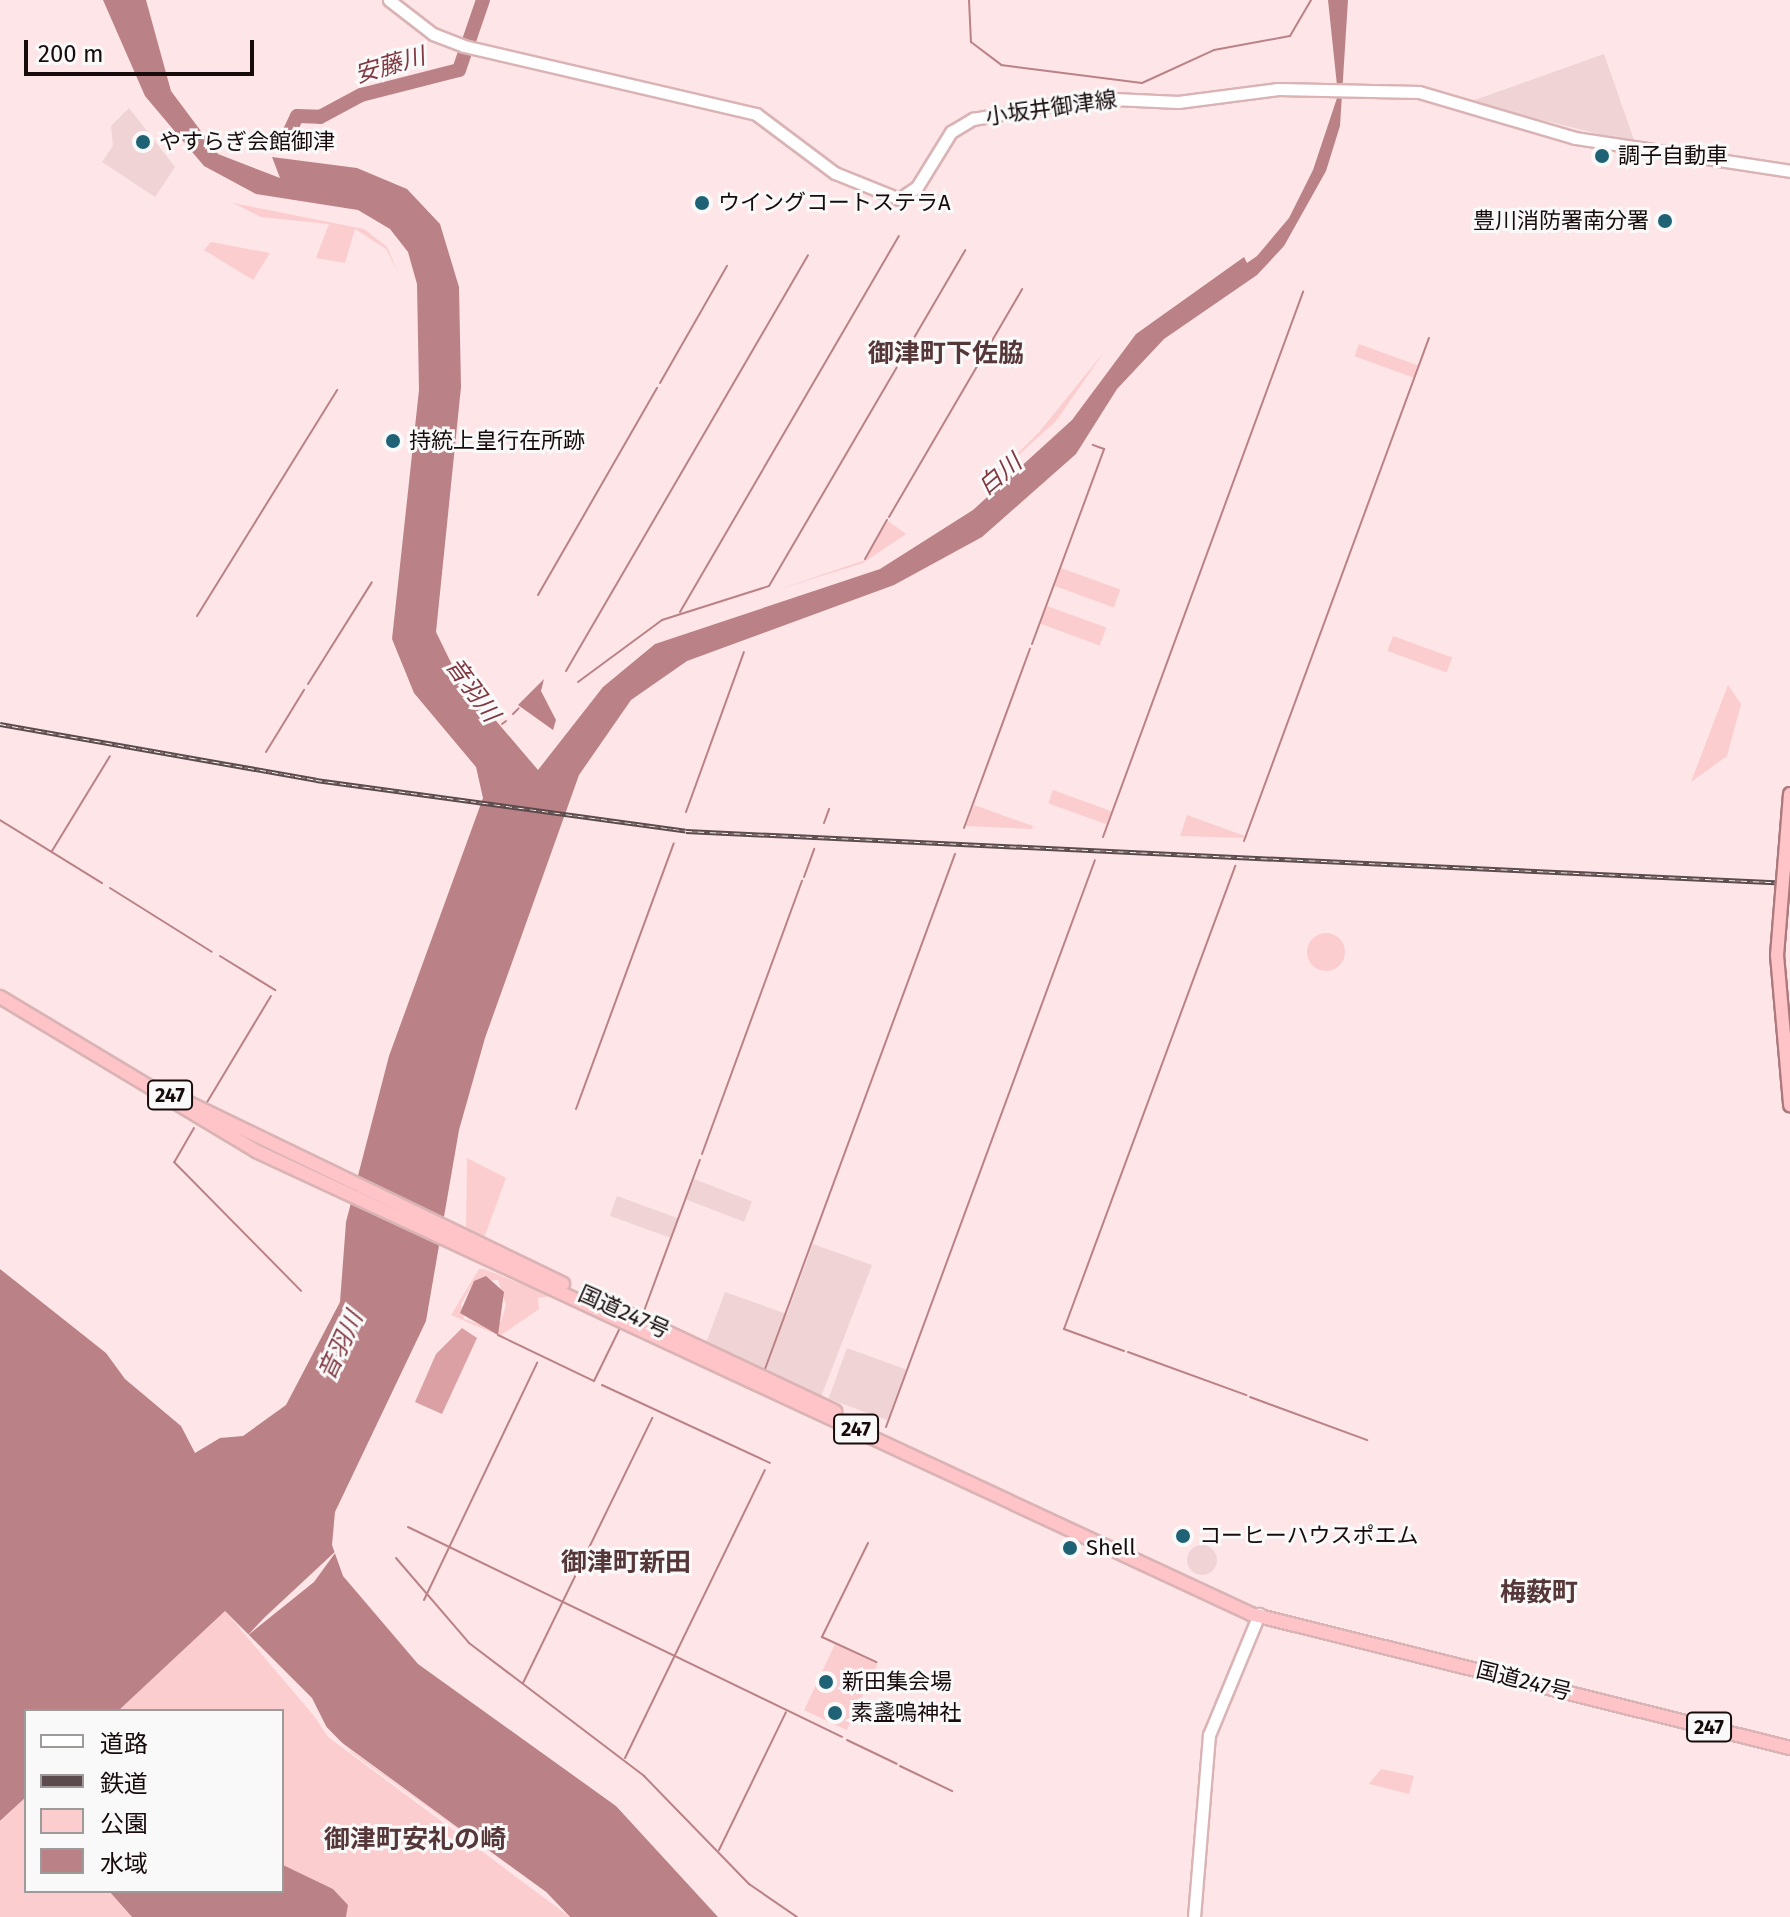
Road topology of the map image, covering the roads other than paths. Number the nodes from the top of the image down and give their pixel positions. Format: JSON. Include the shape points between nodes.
{"nodes":[{"id":1,"x":389,"y":0,"type":"edge"},
{"id":2,"x":1790,"y":171,"type":"edge"},
{"id":3,"x":1790,"y":794,"type":"edge"},
{"id":4,"x":1790,"y":835,"type":"edge"},
{"id":5,"x":0,"y":988,"type":"edge"},
{"id":6,"x":0,"y":997,"type":"edge"},
{"id":7,"x":1790,"y":1077,"type":"edge"},
{"id":8,"x":1790,"y":1105,"type":"edge"},
{"id":9,"x":348,"y":1187,"type":"junction"},
{"id":10,"x":1259,"y":1614,"type":"junction"},
{"id":11,"x":1790,"y":1748,"type":"edge"},
{"id":12,"x":1194,"y":1917,"type":"edge"}],
"edges":[{"from":1,"to":2,"type":"main road","name":"小坂井御津線","via":[[433,34],[471,48],[756,114],[835,173],[899,199],[917,187],[951,132],[973,119],[1092,98],[1178,102],[1323,89],[1419,92],[1575,138]]},
{"from":3,"to":8,"type":"highway","bridge":true,"via":[[1777,955]]},
{"from":4,"to":7,"type":"highway","bridge":true,"via":[[1782,956]]},
{"from":5,"to":9,"type":"highway","name":"国道247号","number":"247","via":[[182,1102]]},
{"from":6,"to":9,"type":"highway","name":"国道247号","number":"247","via":[[172,1105]]},
{"from":9,"to":10,"type":"highway","name":"国道247号","number":"247"},
{"from":10,"to":11,"type":"highway","name":"国道247号","number":"247"},
{"from":10,"to":12,"type":"main road","via":[[1209,1735]]}]}
